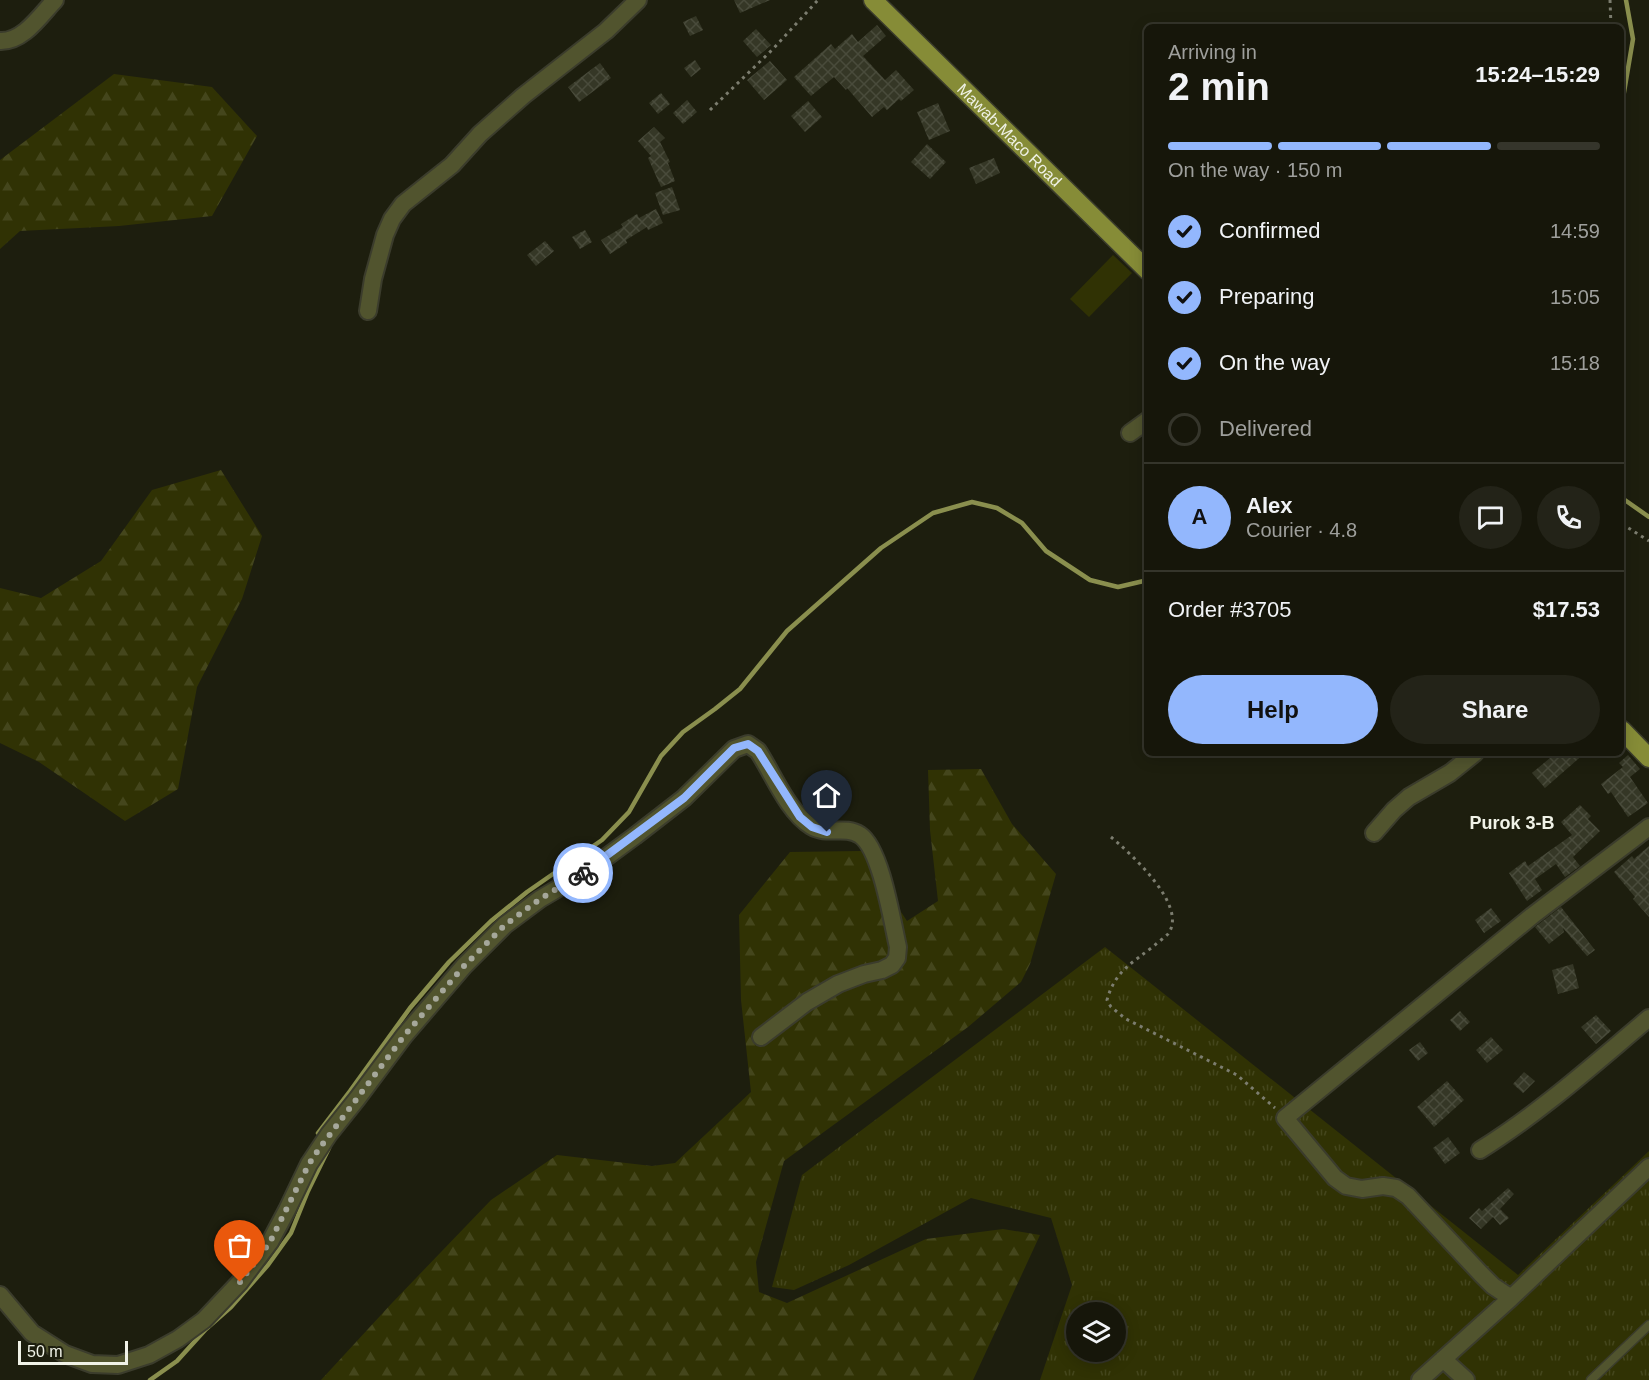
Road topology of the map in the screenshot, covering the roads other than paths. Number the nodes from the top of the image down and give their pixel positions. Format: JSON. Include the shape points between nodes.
{"nodes":[{"id":1,"x":55,"y":0,"type":"edge"},
{"id":2,"x":638,"y":0,"type":"edge"},
{"id":3,"x":873,"y":0,"type":"edge"},
{"id":4,"x":0,"y":41,"type":"edge"},
{"id":5,"x":1144,"y":266,"type":"edge"},
{"id":6,"x":368,"y":311,"type":"dead end"},
{"id":7,"x":1144,"y":423,"type":"edge"},
{"id":8,"x":1130,"y":433,"type":"dead end"},
{"id":9,"x":1624,"y":732,"type":"edge"},
{"id":10,"x":1471,"y":756,"type":"edge"},
{"id":11,"x":1649,"y":758,"type":"edge"},
{"id":12,"x":1649,"y":826,"type":"edge"},
{"id":13,"x":1374,"y":833,"type":"dead end"},
{"id":14,"x":1649,"y":1018,"type":"edge"},
{"id":15,"x":761,"y":1037,"type":"dead end"},
{"id":16,"x":1480,"y":1150,"type":"dead end"},
{"id":17,"x":1649,"y":1167,"type":"edge"},
{"id":18,"x":0,"y":1295,"type":"edge"},
{"id":19,"x":1511,"y":1298,"type":"junction"},
{"id":20,"x":1649,"y":1325,"type":"edge"},
{"id":21,"x":1443,"y":1359,"type":"junction"},
{"id":22,"x":1420,"y":1380,"type":"edge"},
{"id":23,"x":1466,"y":1380,"type":"edge"},
{"id":24,"x":1591,"y":1380,"type":"edge"}],
"edges":[{"from":1,"to":4,"type":"street","via":[[18,37]]},
{"from":2,"to":6,"type":"street","via":[[403,204],[385,235]]},
{"from":3,"to":5,"type":"main road","name":"Mawab-Maco Road"},
{"from":7,"to":8,"type":"street"},
{"from":9,"to":11,"type":"main road"},
{"from":10,"to":13,"type":"street","via":[[1409,796]]},
{"from":12,"to":19,"type":"street","via":[[1523,923],[1285,1118],[1335,1178],[1346,1186],[1396,1188],[1408,1196],[1493,1286]]},
{"from":14,"to":16,"type":"street","via":[[1536,1112]]},
{"from":15,"to":18,"type":"street","via":[[838,984],[892,965],[898,947],[878,862],[869,844],[844,830],[827,832],[812,827],[800,817],[758,751],[748,744],[734,748],[684,798],[635,836],[505,925],[464,966],[329,1134],[309,1164],[270,1242],[204,1320],[149,1355],[118,1365],[92,1364],[64,1353],[33,1333]]},
{"from":17,"to":19,"type":"street"},
{"from":19,"to":21,"type":"street"},
{"from":20,"to":24,"type":"lane"},
{"from":21,"to":22,"type":"street"},
{"from":21,"to":23,"type":"street"}]}
